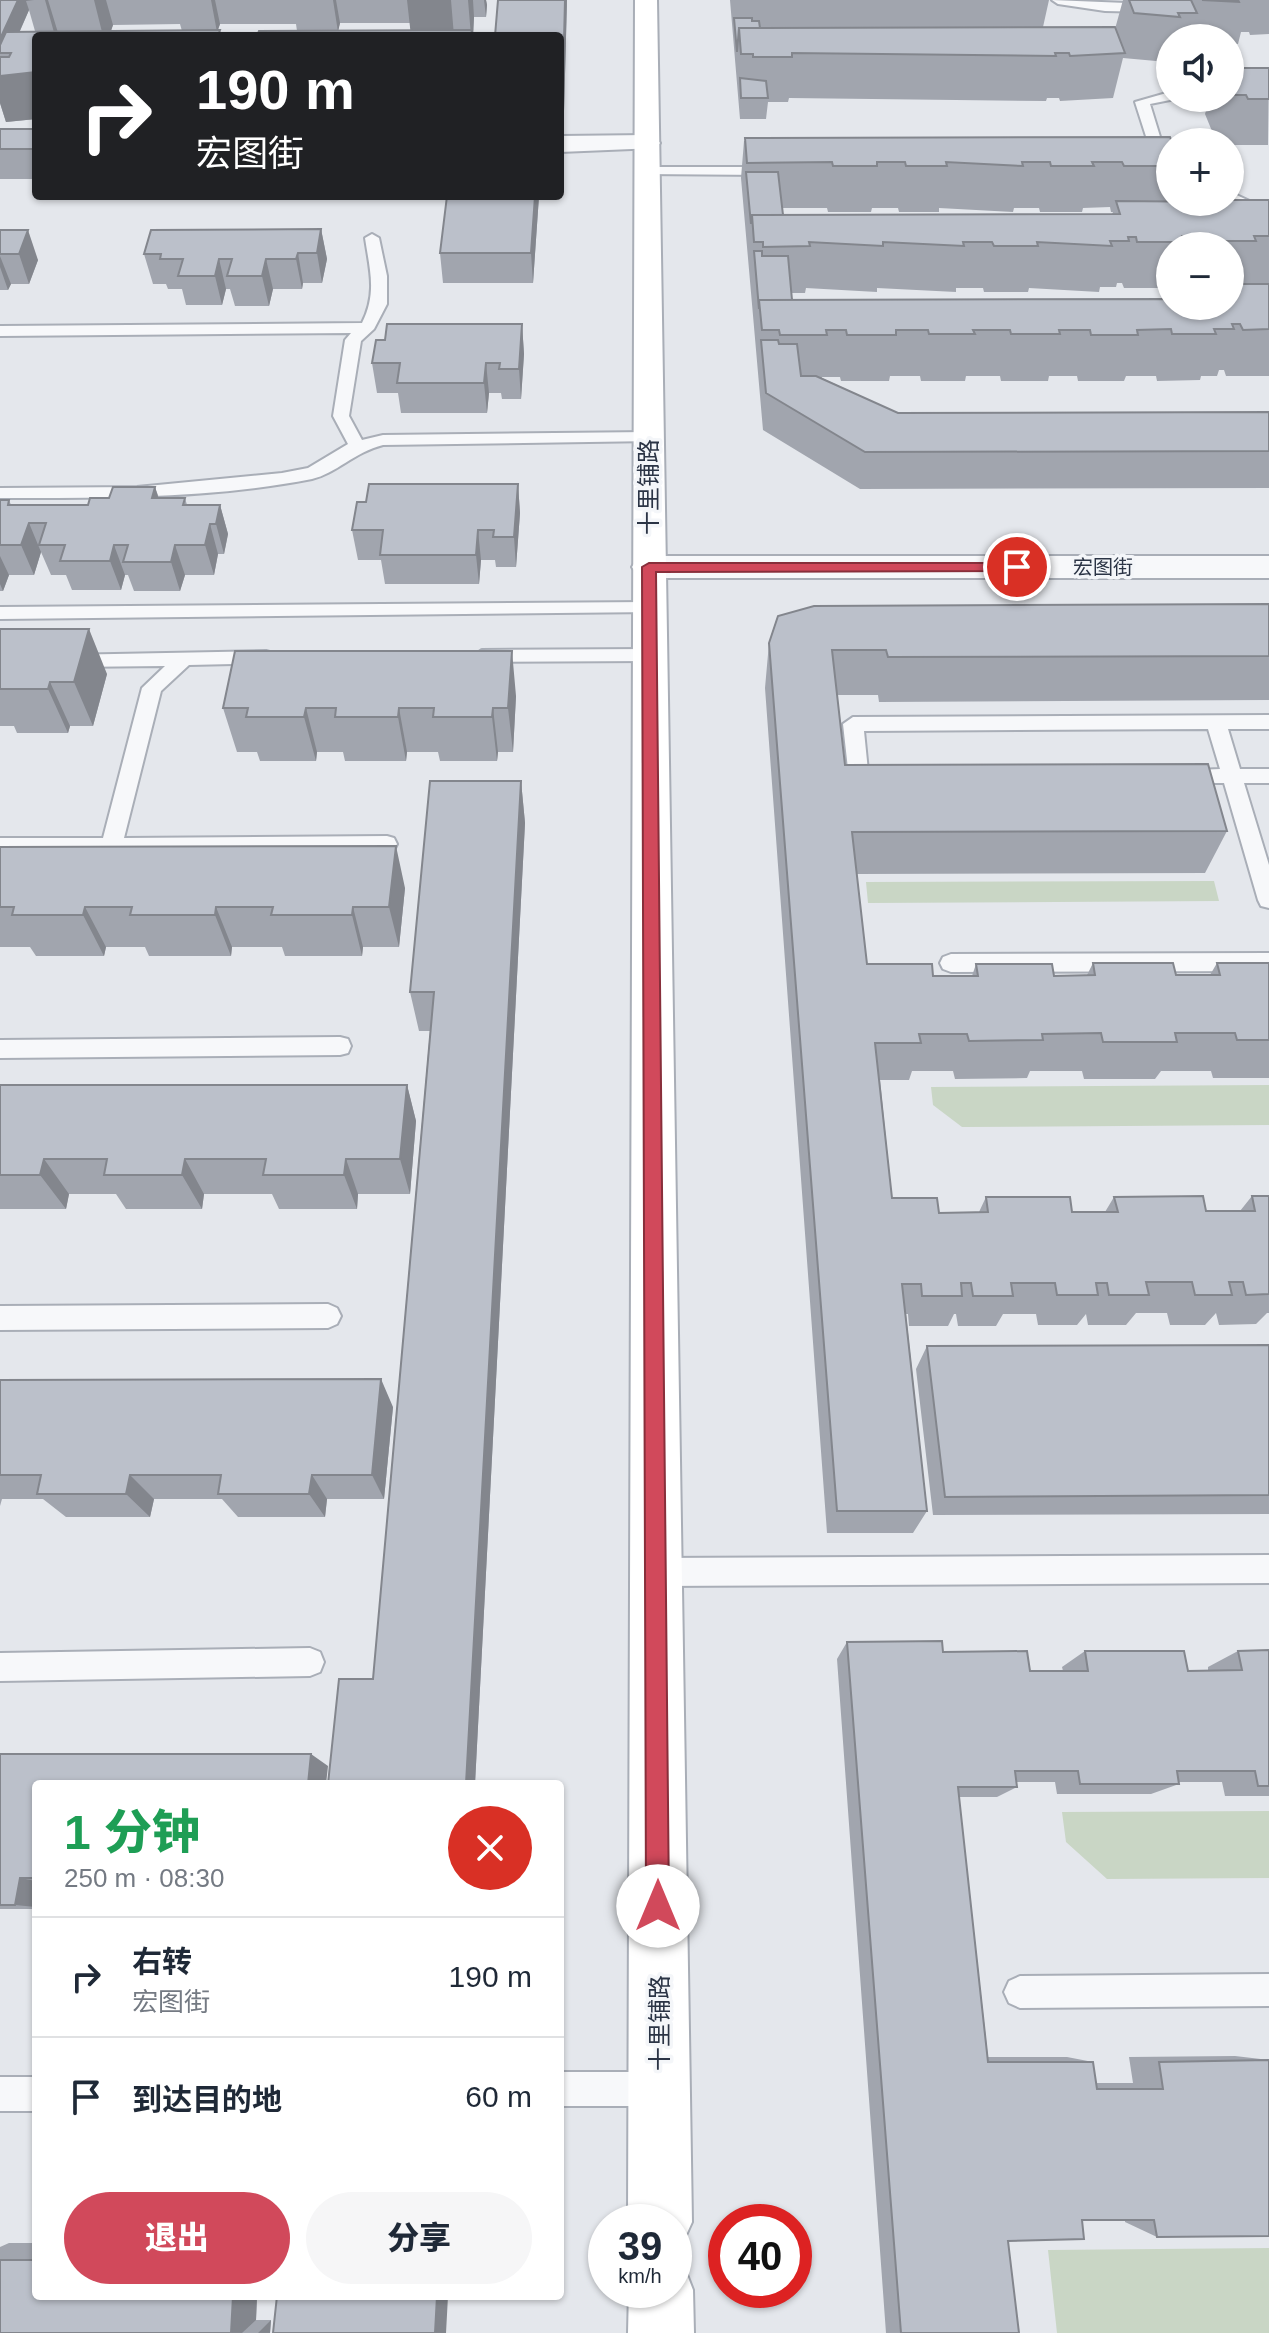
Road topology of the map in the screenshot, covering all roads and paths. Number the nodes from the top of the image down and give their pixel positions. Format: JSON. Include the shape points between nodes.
{"nodes":[{"id":1,"x":646,"y":0,"type":"edge"},
{"id":2,"x":1058,"y":0,"type":"edge"},
{"id":3,"x":1139,"y":8,"type":"junction"},
{"id":4,"x":1168,"y":8,"type":"edge"},
{"id":5,"x":1117,"y":26,"type":"edge"},
{"id":6,"x":1156,"y":99,"type":"edge"},
{"id":7,"x":564,"y":145,"type":"edge"},
{"id":8,"x":1156,"y":146,"type":"edge"},
{"id":9,"x":647,"y":157,"type":"junction"},
{"id":10,"x":789,"y":171,"type":"edge"},
{"id":11,"x":1244,"y":203,"type":"edge"},
{"id":12,"x":1269,"y":216,"type":"edge"},
{"id":13,"x":372,"y":238,"type":"dead end"},
{"id":14,"x":365,"y":328,"type":"junction"},
{"id":15,"x":0,"y":331,"type":"edge"},
{"id":16,"x":648,"y":437,"type":"junction"},
{"id":17,"x":357,"y":446,"type":"junction"},
{"id":18,"x":0,"y":493,"type":"edge"},
{"id":19,"x":1269,"y":567,"type":"edge"},
{"id":20,"x":649,"y":588,"type":"junction"},
{"id":21,"x":0,"y":613,"type":"edge"},
{"id":22,"x":649,"y":655,"type":"junction"},
{"id":23,"x":463,"y":657,"type":"edge"},
{"id":24,"x":292,"y":658,"type":"edge"},
{"id":25,"x":184,"y":659,"type":"junction"},
{"id":26,"x":46,"y":660,"type":"edge"},
{"id":27,"x":1216,"y":722,"type":"junction"},
{"id":28,"x":1269,"y":722,"type":"edge"},
{"id":29,"x":1154,"y":776,"type":"edge"},
{"id":30,"x":1232,"y":776,"type":"junction"},
{"id":31,"x":1269,"y":776,"type":"edge"},
{"id":32,"x":906,"y":778,"type":"edge"},
{"id":33,"x":387,"y":844,"type":"edge"},
{"id":34,"x":112,"y":845,"type":"junction"},
{"id":35,"x":0,"y":846,"type":"edge"},
{"id":36,"x":1269,"y":900,"type":"edge"},
{"id":37,"x":1269,"y":962,"type":"edge"},
{"id":38,"x":951,"y":963,"type":"dead end"},
{"id":39,"x":340,"y":1046,"type":"dead end"},
{"id":40,"x":0,"y":1049,"type":"edge"},
{"id":41,"x":328,"y":1316,"type":"dead end"},
{"id":42,"x":0,"y":1318,"type":"edge"},
{"id":43,"x":1269,"y":1569,"type":"edge"},
{"id":44,"x":655,"y":1572,"type":"junction"},
{"id":45,"x":310,"y":1662,"type":"dead end"},
{"id":46,"x":0,"y":1667,"type":"edge"},
{"id":47,"x":1269,"y":1990,"type":"edge"},
{"id":48,"x":1020,"y":1992,"type":"dead end"},
{"id":49,"x":564,"y":2089,"type":"edge"},
{"id":50,"x":659,"y":2089,"type":"junction"},
{"id":51,"x":0,"y":2094,"type":"edge"},
{"id":52,"x":32,"y":2094,"type":"edge"},
{"id":53,"x":660,"y":2204,"type":"edge"},
{"id":54,"x":661,"y":2308,"type":"edge"},
{"id":55,"x":661,"y":2333,"type":"edge"}],
"edges":[{"from":1,"to":9,"type":"street","name":"十里铺路"},
{"from":2,"to":3,"type":"lane"},
{"from":3,"to":4,"type":"lane"},
{"from":3,"to":5,"type":"lane"},
{"from":6,"to":8,"type":"lane","via":[[1142,102]]},
{"from":7,"to":9,"type":"street"},
{"from":9,"to":10,"type":"lane"},
{"from":9,"to":16,"type":"street","name":"十里铺路"},
{"from":11,"to":12,"type":"lane"},
{"from":13,"to":14,"type":"lane","via":[[379,304]]},
{"from":14,"to":15,"type":"lane"},
{"from":14,"to":17,"type":"lane","via":[[353,340],[341,416]]},
{"from":16,"to":17,"type":"lane","via":[[383,440]]},
{"from":16,"to":20,"type":"street","name":"十里铺路"},
{"from":17,"to":18,"type":"lane","via":[[313,473],[282,478],[137,492]]},
{"from":19,"to":20,"type":"street","name":"宏图街"},
{"from":20,"to":21,"type":"lane"},
{"from":20,"to":22,"type":"street","name":"十里铺路"},
{"from":22,"to":23,"type":"lane"},
{"from":22,"to":44,"type":"street","name":"十里铺路"},
{"from":24,"to":25,"type":"lane"},
{"from":25,"to":26,"type":"lane"},
{"from":25,"to":34,"type":"lane","via":[[152,688]]},
{"from":27,"to":28,"type":"lane"},
{"from":27,"to":30,"type":"lane"},
{"from":27,"to":32,"type":"lane","via":[[853,724],[859,778]]},
{"from":29,"to":30,"type":"lane"},
{"from":30,"to":31,"type":"lane"},
{"from":30,"to":36,"type":"lane"},
{"from":33,"to":34,"type":"lane"},
{"from":34,"to":35,"type":"lane"},
{"from":37,"to":38,"type":"lane"},
{"from":39,"to":40,"type":"lane"},
{"from":41,"to":42,"type":"lane"},
{"from":43,"to":44,"type":"lane"},
{"from":44,"to":50,"type":"street","name":"十里铺路"},
{"from":45,"to":46,"type":"lane"},
{"from":47,"to":48,"type":"lane"},
{"from":49,"to":50,"type":"lane"},
{"from":50,"to":53,"type":"street","name":"十里铺路"},
{"from":51,"to":52,"type":"lane"},
{"from":54,"to":55,"type":"street"}]}
